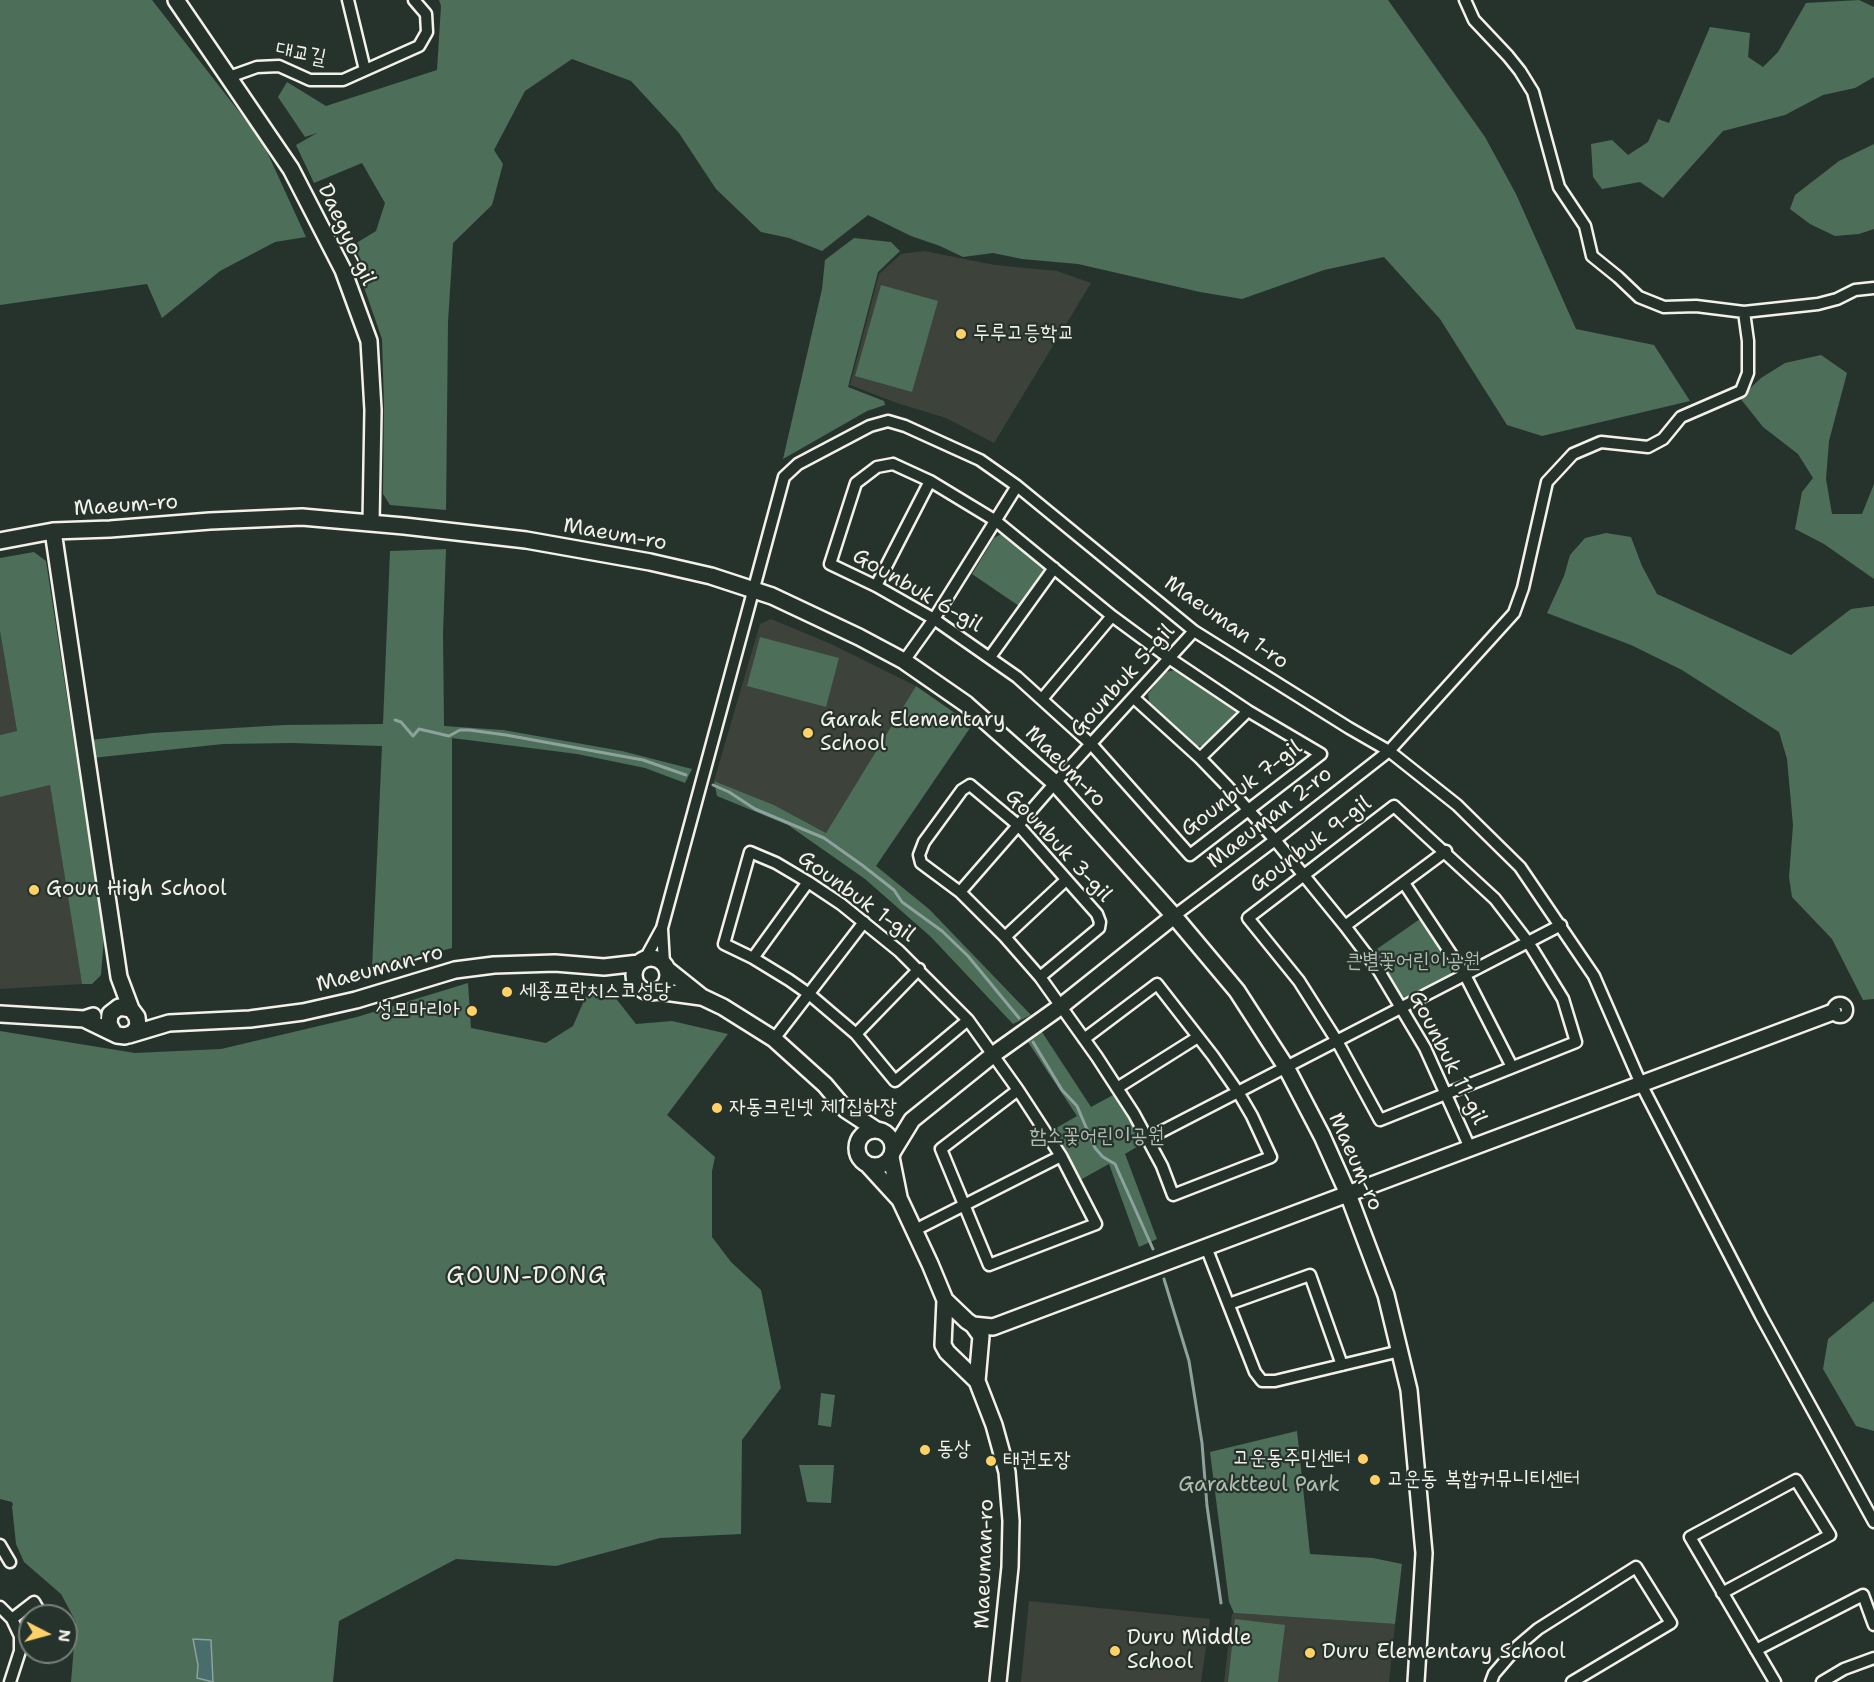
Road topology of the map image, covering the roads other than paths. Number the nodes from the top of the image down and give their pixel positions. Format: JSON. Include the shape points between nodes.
{"nodes":[{"id":1,"x":176,"y":0,"type":"edge"},
{"id":2,"x":348,"y":0,"type":"edge"},
{"id":3,"x":414,"y":0,"type":"edge"},
{"id":4,"x":1465,"y":0,"type":"edge"},
{"id":5,"x":365,"y":70,"type":"junction"},
{"id":6,"x":229,"y":77,"type":"junction"},
{"id":7,"x":1874,"y":288,"type":"edge"},
{"id":8,"x":1744,"y":312,"type":"junction"},
{"id":9,"x":930,"y":481,"type":"junction"},
{"id":10,"x":1017,"y":486,"type":"junction"},
{"id":11,"x":996,"y":521,"type":"junction"},
{"id":12,"x":371,"y":523,"type":"junction"},
{"id":13,"x":53,"y":531,"type":"junction"},
{"id":14,"x":0,"y":541,"type":"edge"},
{"id":15,"x":1054,"y":568,"type":"junction"},
{"id":16,"x":876,"y":586,"type":"junction"},
{"id":17,"x":753,"y":590,"type":"junction"},
{"id":18,"x":1112,"y":616,"type":"junction"},
{"id":19,"x":934,"y":620,"type":"junction"},
{"id":20,"x":1194,"y":630,"type":"junction"},
{"id":21,"x":990,"y":657,"type":"junction"},
{"id":22,"x":1169,"y":658,"type":"junction"},
{"id":23,"x":904,"y":661,"type":"junction"},
{"id":24,"x":1134,"y":698,"type":"junction"},
{"id":25,"x":1042,"y":699,"type":"junction"},
{"id":26,"x":1248,"y":711,"type":"junction"},
{"id":27,"x":1092,"y":745,"type":"junction"},
{"id":28,"x":1389,"y":751,"type":"junction"},
{"id":29,"x":1200,"y":758,"type":"junction"},
{"id":30,"x":1055,"y":783,"type":"junction"},
{"id":31,"x":1248,"y":809,"type":"junction"},
{"id":32,"x":1019,"y":826,"type":"junction"},
{"id":33,"x":1275,"y":840,"type":"junction"},
{"id":34,"x":1446,"y":851,"type":"junction"},
{"id":35,"x":1304,"y":875,"type":"junction"},
{"id":36,"x":1066,"y":880,"type":"junction"},
{"id":37,"x":808,"y":882,"type":"junction"},
{"id":38,"x":1404,"y":883,"type":"junction"},
{"id":39,"x":960,"y":892,"type":"junction"},
{"id":40,"x":1174,"y":916,"type":"junction"},
{"id":41,"x":864,"y":922,"type":"junction"},
{"id":42,"x":1561,"y":925,"type":"junction"},
{"id":43,"x":1345,"y":926,"type":"junction"},
{"id":44,"x":662,"y":928,"type":"junction"},
{"id":45,"x":1005,"y":937,"type":"junction"},
{"id":46,"x":1528,"y":942,"type":"junction"},
{"id":47,"x":753,"y":958,"type":"junction"},
{"id":48,"x":642,"y":961,"type":"junction"},
{"id":49,"x":665,"y":966,"type":"junction"},
{"id":50,"x":603,"y":967,"type":"junction"},
{"id":51,"x":919,"y":969,"type":"junction"},
{"id":52,"x":1465,"y":975,"type":"junction"},
{"id":53,"x":119,"y":977,"type":"junction"},
{"id":54,"x":1040,"y":977,"type":"junction"},
{"id":55,"x":638,"y":987,"type":"junction"},
{"id":56,"x":657,"y":991,"type":"junction"},
{"id":57,"x":809,"y":994,"type":"junction"},
{"id":58,"x":702,"y":997,"type":"junction"},
{"id":59,"x":1060,"y":1007,"type":"junction"},
{"id":60,"x":1400,"y":1008,"type":"junction"},
{"id":61,"x":114,"y":1010,"type":"junction"},
{"id":62,"x":133,"y":1011,"type":"junction"},
{"id":63,"x":1833,"y":1012,"type":"dead end"},
{"id":64,"x":0,"y":1014,"type":"edge"},
{"id":65,"x":84,"y":1019,"type":"junction"},
{"id":66,"x":968,"y":1020,"type":"junction"},
{"id":67,"x":169,"y":1023,"type":"junction"},
{"id":68,"x":122,"y":1034,"type":"junction"},
{"id":69,"x":856,"y":1034,"type":"junction"},
{"id":70,"x":1198,"y":1037,"type":"junction"},
{"id":71,"x":774,"y":1039,"type":"junction"},
{"id":72,"x":1084,"y":1039,"type":"junction"},
{"id":73,"x":1337,"y":1041,"type":"junction"},
{"id":74,"x":994,"y":1054,"type":"junction"},
{"id":75,"x":1286,"y":1067,"type":"junction"},
{"id":76,"x":1512,"y":1067,"type":"junction"},
{"id":77,"x":1641,"y":1084,"type":"junction"},
{"id":78,"x":1117,"y":1088,"type":"junction"},
{"id":79,"x":1018,"y":1090,"type":"junction"},
{"id":80,"x":1238,"y":1092,"type":"junction"},
{"id":81,"x":1445,"y":1093,"type":"junction"},
{"id":82,"x":846,"y":1110,"type":"junction"},
{"id":83,"x":912,"y":1120,"type":"junction"},
{"id":84,"x":878,"y":1130,"type":"junction"},
{"id":85,"x":1147,"y":1139,"type":"junction"},
{"id":86,"x":857,"y":1148,"type":"junction"},
{"id":87,"x":1470,"y":1148,"type":"junction"},
{"id":88,"x":892,"y":1154,"type":"junction"},
{"id":89,"x":1061,"y":1155,"type":"junction"},
{"id":90,"x":868,"y":1165,"type":"junction"},
{"id":91,"x":1348,"y":1194,"type":"junction"},
{"id":92,"x":900,"y":1200,"type":"junction"},
{"id":93,"x":964,"y":1206,"type":"junction"},
{"id":94,"x":915,"y":1230,"type":"junction"},
{"id":95,"x":1206,"y":1247,"type":"junction"},
{"id":96,"x":945,"y":1300,"type":"junction"},
{"id":97,"x":1229,"y":1304,"type":"junction"},
{"id":98,"x":970,"y":1323,"type":"junction"},
{"id":99,"x":993,"y":1327,"type":"junction"},
{"id":100,"x":945,"y":1330,"type":"junction"},
{"id":101,"x":980,"y":1346,"type":"junction"},
{"id":102,"x":1400,"y":1351,"type":"junction"},
{"id":103,"x":952,"y":1357,"type":"junction"},
{"id":104,"x":1342,"y":1365,"type":"junction"},
{"id":105,"x":977,"y":1381,"type":"junction"},
{"id":106,"x":1874,"y":1522,"type":"edge"},
{"id":107,"x":3,"y":1543,"type":"edge"},
{"id":108,"x":10,"y":1562,"type":"dead end"},
{"id":109,"x":1722,"y":1593,"type":"junction"},
{"id":110,"x":1,"y":1608,"type":"edge"},
{"id":111,"x":18,"y":1614,"type":"edge"},
{"id":112,"x":12,"y":1619,"type":"junction"},
{"id":113,"x":1874,"y":1625,"type":"edge"},
{"id":114,"x":1756,"y":1650,"type":"junction"},
{"id":115,"x":1874,"y":1658,"type":"edge"},
{"id":116,"x":10,"y":1682,"type":"edge"},
{"id":117,"x":998,"y":1682,"type":"edge"},
{"id":118,"x":1416,"y":1682,"type":"edge"},
{"id":119,"x":1491,"y":1682,"type":"edge"},
{"id":120,"x":1572,"y":1682,"type":"edge"},
{"id":121,"x":1775,"y":1682,"type":"edge"},
{"id":122,"x":1822,"y":1682,"type":"edge"}],
"edges":[{"from":1,"to":6,"type":"street","name":"Daegyo-gil"},
{"from":2,"to":5,"type":"street","name":"대교길"},
{"from":3,"to":5,"type":"street","name":"대교길","via":[[426,14],[427,32],[419,46]]},
{"from":4,"to":8,"type":"street","via":[[1474,20],[1521,71],[1533,92],[1559,187],[1585,226],[1592,256],[1639,297],[1664,307]]},
{"from":5,"to":6,"type":"street","name":"대교길","via":[[343,80],[310,80],[279,66],[257,67]]},
{"from":6,"to":12,"type":"street","name":"Daegyo-gil","via":[[291,169],[343,270],[369,341],[373,410]]},
{"from":7,"to":8,"type":"street","via":[[1856,290],[1818,304]]},
{"from":8,"to":28,"type":"street","name":"Maeuman 2-ro","via":[[1748,373],[1741,391],[1681,417],[1663,439],[1648,447],[1600,442],[1573,454],[1547,482],[1514,613]]},
{"from":9,"to":11,"type":"street","name":"Gounbuk 6-gil"},
{"from":9,"to":16,"type":"street"},
{"from":9,"to":16,"type":"street","name":"Gounbuk 6-gil","via":[[893,464],[877,467],[856,483],[830,564]]},
{"from":10,"to":11,"type":"street"},
{"from":10,"to":17,"type":"street","name":"Maeuman 1-ro","via":[[980,460],[905,426],[888,421],[870,426],[798,464],[784,477]]},
{"from":10,"to":20,"type":"street","name":"Maeuman 1-ro"},
{"from":11,"to":15,"type":"street","name":"Gounbuk 6-gil"},
{"from":11,"to":19,"type":"street"},
{"from":12,"to":13,"type":"street","name":"Maeum-ro","via":[[303,517]]},
{"from":12,"to":17,"type":"street","name":"Maeum-ro","via":[[526,540],[650,562]]},
{"from":13,"to":14,"type":"street","name":"Maeum-ro"},
{"from":13,"to":53,"type":"street"},
{"from":15,"to":18,"type":"street","name":"Gounbuk 6-gil"},
{"from":15,"to":21,"type":"street"},
{"from":16,"to":19,"type":"street","name":"Gounbuk 6-gil"},
{"from":17,"to":23,"type":"street","name":"Maeum-ro"},
{"from":17,"to":44,"type":"street","name":"Maeuman 1-ro"},
{"from":18,"to":22,"type":"street","name":"Gounbuk 6-gil"},
{"from":18,"to":25,"type":"street"},
{"from":19,"to":21,"type":"street","name":"Gounbuk 6-gil"},
{"from":19,"to":23,"type":"street"},
{"from":20,"to":22,"type":"street","name":"Gounbuk 5-gil"},
{"from":20,"to":28,"type":"street","name":"Maeuman 1-ro"},
{"from":21,"to":25,"type":"street","name":"Gounbuk 6-gil"},
{"from":22,"to":24,"type":"street","name":"Gounbuk 5-gil"},
{"from":22,"to":26,"type":"street","name":"Gounbuk 7-gil"},
{"from":23,"to":30,"type":"street","name":"Maeum-ro","via":[[966,704]]},
{"from":24,"to":27,"type":"street","name":"Gounbuk 5-gil"},
{"from":24,"to":29,"type":"street","name":"Gounbuk 11-gil"},
{"from":25,"to":27,"type":"street","name":"Gounbuk 6-gil"},
{"from":26,"to":29,"type":"street"},
{"from":26,"to":31,"type":"street","name":"Gounbuk 7-gil","via":[[1321,754]]},
{"from":27,"to":30,"type":"street","name":"Gounbuk 5-gil"},
{"from":27,"to":31,"type":"street","name":"Gounbuk 7-gil","via":[[1190,855]]},
{"from":28,"to":33,"type":"street","name":"Maeuman 2-ro"},
{"from":28,"to":42,"type":"street","name":"Maeuman 1-ro","via":[[1457,805],[1520,867]]},
{"from":29,"to":31,"type":"street","name":"Gounbuk 11-gil"},
{"from":30,"to":32,"type":"street","name":"Gounbuk 5-gil"},
{"from":30,"to":40,"type":"street","name":"Maeum-ro"},
{"from":31,"to":33,"type":"street","name":"Gounbuk 11-gil"},
{"from":32,"to":36,"type":"street","name":"Gounbuk 3-gil"},
{"from":32,"to":39,"type":"street","name":"Gounbuk 5-gil"},
{"from":32,"to":39,"type":"street","name":"Gounbuk 3-gil","via":[[970,785],[962,790],[924,842],[919,855],[921,863]]},
{"from":33,"to":35,"type":"street","name":"Gounbuk 11-gil"},
{"from":33,"to":40,"type":"street","name":"Maeuman 2-ro"},
{"from":34,"to":35,"type":"street","name":"Gounbuk 9-gil","via":[[1394,806]]},
{"from":34,"to":38,"type":"street"},
{"from":34,"to":46,"type":"street","name":"Gounbuk 9-gil","via":[[1495,899]]},
{"from":35,"to":43,"type":"street","name":"Gounbuk 11-gil"},
{"from":35,"to":73,"type":"street","name":"Gounbuk 9-gil","via":[[1248,918],[1299,981]]},
{"from":36,"to":45,"type":"street"},
{"from":36,"to":54,"type":"street","name":"Gounbuk 3-gil","via":[[1096,914],[1099,928]]},
{"from":37,"to":41,"type":"street","name":"Gounbuk 1-gil"},
{"from":37,"to":47,"type":"street"},
{"from":37,"to":47,"type":"street","name":"Gounbuk 1-gil","via":[[750,852],[724,944]]},
{"from":38,"to":43,"type":"street"},
{"from":38,"to":52,"type":"street"},
{"from":39,"to":45,"type":"street","name":"Gounbuk 3-gil"},
{"from":40,"to":59,"type":"street"},
{"from":40,"to":75,"type":"street","name":"Maeum-ro","via":[[1237,990]]},
{"from":41,"to":51,"type":"street","name":"Gounbuk 1-gil"},
{"from":41,"to":57,"type":"street"},
{"from":42,"to":46,"type":"street"},
{"from":42,"to":77,"type":"street","name":"Maeuman 1-ro","via":[[1594,976]]},
{"from":43,"to":60,"type":"street","name":"Gounbuk 11-gil","via":[[1379,970]]},
{"from":44,"to":48,"type":"street"},
{"from":44,"to":49,"type":"street"},
{"from":45,"to":54,"type":"street","name":"Gounbuk 3-gil"},
{"from":46,"to":52,"type":"street"},
{"from":46,"to":76,"type":"street","name":"Gounbuk 9-gil","via":[[1563,999],[1576,1042]]},
{"from":47,"to":57,"type":"street","name":"Gounbuk 1-gil"},
{"from":48,"to":49,"type":"street","via":[[655,958]]},
{"from":48,"to":50,"type":"street"},
{"from":48,"to":55,"type":"street","via":[[634,972]]},
{"from":49,"to":56,"type":"street","via":[[667,980]]},
{"from":49,"to":58,"type":"street"},
{"from":50,"to":55,"type":"street"},
{"from":50,"to":67,"type":"street","name":"Maeuman-ro","via":[[555,963],[455,970],[303,1012]]},
{"from":51,"to":66,"type":"street","name":"Gounbuk 1-gil"},
{"from":51,"to":69,"type":"street"},
{"from":52,"to":60,"type":"street"},
{"from":52,"to":76,"type":"street"},
{"from":53,"to":61,"type":"street"},
{"from":53,"to":62,"type":"street"},
{"from":54,"to":59,"type":"street"},
{"from":55,"to":56,"type":"street","via":[[647,992]]},
{"from":56,"to":58,"type":"street"},
{"from":57,"to":69,"type":"street","name":"Gounbuk 1-gil"},
{"from":57,"to":71,"type":"street"},
{"from":58,"to":71,"type":"street"},
{"from":59,"to":72,"type":"street"},
{"from":59,"to":74,"type":"street"},
{"from":60,"to":73,"type":"street"},
{"from":60,"to":81,"type":"street","name":"Gounbuk 11-gil","via":[[1425,1048]]},
{"from":61,"to":62,"type":"street","via":[[123,1007]]},
{"from":61,"to":65,"type":"street"},
{"from":61,"to":68,"type":"street","via":[[109,1024]]},
{"from":62,"to":67,"type":"street"},
{"from":62,"to":68,"type":"street","via":[[138,1026]]},
{"from":63,"to":77,"type":"street"},
{"from":64,"to":65,"type":"street"},
{"from":65,"to":68,"type":"street"},
{"from":66,"to":69,"type":"street","name":"Gounbuk 1-gil","via":[[895,1081]]},
{"from":66,"to":74,"type":"street","name":"Gounbuk 1-gil"},
{"from":67,"to":68,"type":"street"},
{"from":70,"to":72,"type":"street","via":[[1157,984]]},
{"from":70,"to":78,"type":"street"},
{"from":70,"to":80,"type":"street"},
{"from":71,"to":82,"type":"street","via":[[825,1084]]},
{"from":72,"to":78,"type":"street"},
{"from":73,"to":75,"type":"street"},
{"from":73,"to":81,"type":"street","via":[[1380,1120]]},
{"from":74,"to":79,"type":"street","name":"Gounbuk 1-gil"},
{"from":74,"to":83,"type":"street"},
{"from":75,"to":80,"type":"street"},
{"from":75,"to":91,"type":"street","name":"Maeum-ro"},
{"from":76,"to":81,"type":"street"},
{"from":77,"to":87,"type":"street"},
{"from":77,"to":106,"type":"street","name":"Maeuman 1-ro","via":[[1761,1316]]},
{"from":78,"to":85,"type":"street"},
{"from":79,"to":89,"type":"street","name":"Gounbuk 1-gil"},
{"from":79,"to":93,"type":"street","via":[[941,1149]]},
{"from":80,"to":85,"type":"street"},
{"from":80,"to":85,"type":"street","via":[[1271,1158],[1173,1195]]},
{"from":81,"to":87,"type":"street","name":"Gounbuk 11-gil"},
{"from":82,"to":84,"type":"street"},
{"from":82,"to":86,"type":"street"},
{"from":83,"to":84,"type":"street"},
{"from":83,"to":88,"type":"street"},
{"from":84,"to":86,"type":"street","via":[[864,1133]]},
{"from":84,"to":88,"type":"street","via":[[890,1136]]},
{"from":86,"to":90,"type":"street"},
{"from":87,"to":91,"type":"street"},
{"from":88,"to":90,"type":"street","via":[[884,1164]]},
{"from":88,"to":92,"type":"street"},
{"from":89,"to":93,"type":"street"},
{"from":89,"to":93,"type":"street","name":"Gounbuk 1-gil","via":[[1096,1224],[989,1265]]},
{"from":90,"to":92,"type":"street"},
{"from":91,"to":95,"type":"street"},
{"from":91,"to":102,"type":"street","name":"Maeum-ro","via":[[1386,1295]]},
{"from":92,"to":94,"type":"street"},
{"from":93,"to":94,"type":"street"},
{"from":94,"to":96,"type":"street"},
{"from":95,"to":97,"type":"street"},
{"from":95,"to":99,"type":"street"},
{"from":96,"to":98,"type":"street"},
{"from":96,"to":100,"type":"street"},
{"from":97,"to":104,"type":"street","via":[[1262,1381]]},
{"from":97,"to":104,"type":"street","via":[[1310,1275]]},
{"from":98,"to":99,"type":"street"},
{"from":98,"to":100,"type":"street","via":[[959,1321]]},
{"from":98,"to":101,"type":"street","via":[[978,1330]]},
{"from":99,"to":101,"type":"street"},
{"from":100,"to":103,"type":"street","via":[[943,1345]]},
{"from":101,"to":103,"type":"street","via":[[967,1359]]},
{"from":101,"to":105,"type":"street"},
{"from":102,"to":104,"type":"street"},
{"from":102,"to":118,"type":"street","name":"Maeum-ro","via":[[1409,1390],[1424,1553]]},
{"from":103,"to":105,"type":"street"},
{"from":105,"to":117,"type":"street","name":"Maeuman-ro","via":[[1007,1472],[1011,1521]]},
{"from":107,"to":108,"type":"street"},
{"from":109,"to":109,"type":"street","via":[[1690,1537],[1796,1480],[1830,1535]]},
{"from":109,"to":114,"type":"street"},
{"from":110,"to":112,"type":"street"},
{"from":111,"to":112,"type":"street"},
{"from":112,"to":116,"type":"street","via":[[20,1636],[20,1651]]},
{"from":113,"to":114,"type":"street","via":[[1863,1595]]},
{"from":114,"to":121,"type":"street"},
{"from":115,"to":122,"type":"street"},
{"from":119,"to":120,"type":"street","via":[[1518,1646],[1538,1629],[1636,1567],[1671,1623]]}]}
